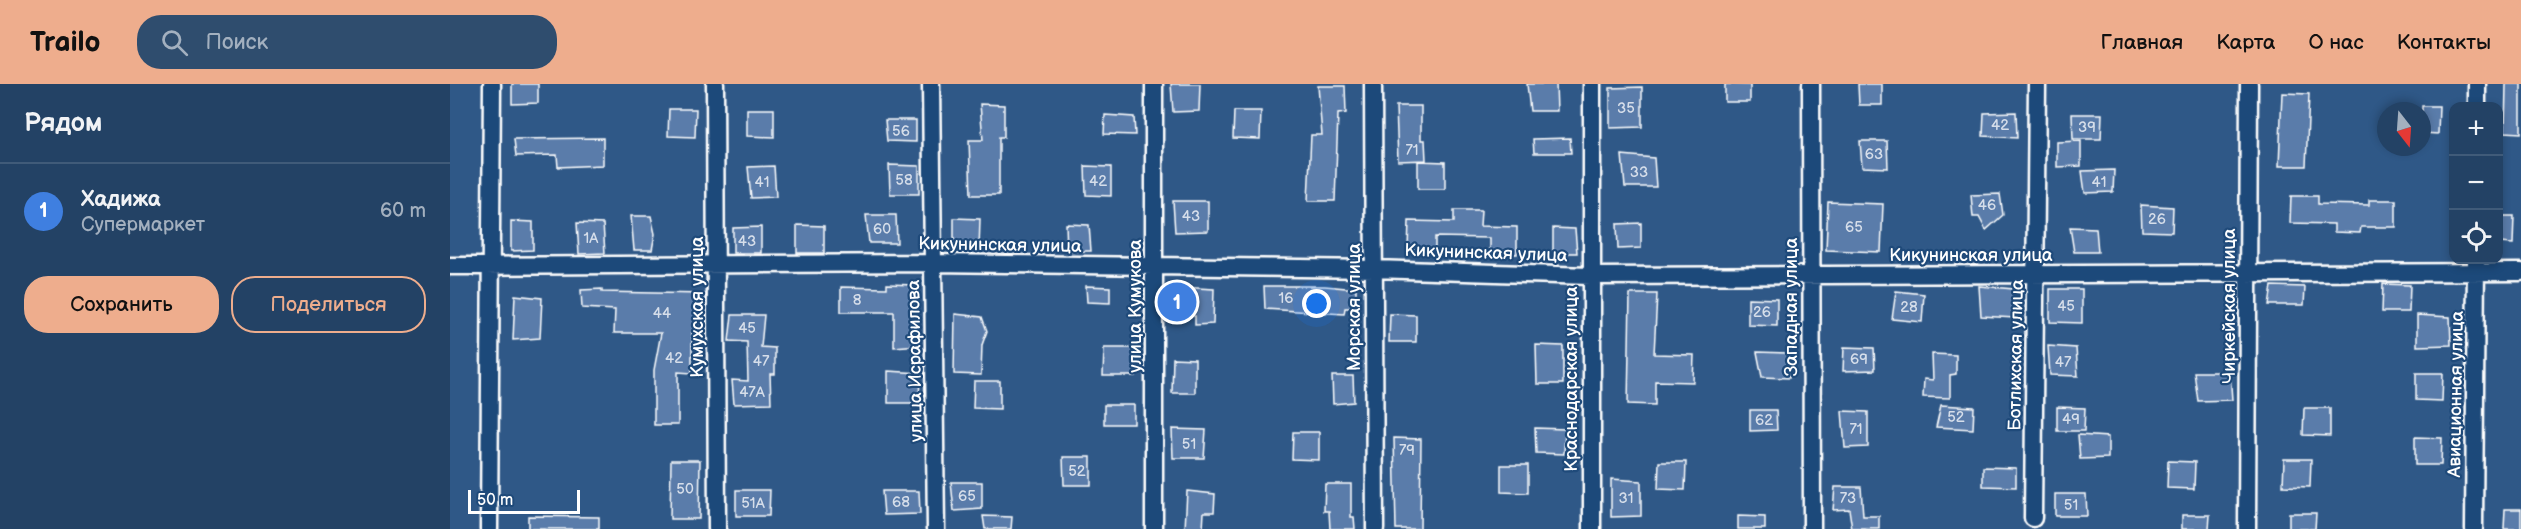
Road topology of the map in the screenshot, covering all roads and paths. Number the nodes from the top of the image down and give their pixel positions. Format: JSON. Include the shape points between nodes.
{"nodes":[{"id":1,"x":492,"y":84,"type":"edge"},
{"id":2,"x":715,"y":84,"type":"edge"},
{"id":3,"x":931,"y":84,"type":"edge"},
{"id":4,"x":1154,"y":84,"type":"edge"},
{"id":5,"x":1373,"y":84,"type":"edge"},
{"id":6,"x":1592,"y":84,"type":"edge"},
{"id":7,"x":1811,"y":84,"type":"edge"},
{"id":8,"x":2037,"y":84,"type":"edge"},
{"id":9,"x":2249,"y":84,"type":"edge"},
{"id":10,"x":2477,"y":84,"type":"edge"},
{"id":11,"x":2477,"y":102,"type":"edge"},
{"id":12,"x":716,"y":263,"type":"junction"},
{"id":13,"x":934,"y":263,"type":"junction"},
{"id":14,"x":2476,"y":265,"type":"edge"},
{"id":15,"x":450,"y":266,"type":"edge"},
{"id":16,"x":492,"y":266,"type":"junction"},
{"id":17,"x":1154,"y":267,"type":"junction"},
{"id":18,"x":1374,"y":269,"type":"junction"},
{"id":19,"x":2037,"y":273,"type":"junction"},
{"id":20,"x":2249,"y":273,"type":"junction"},
{"id":21,"x":2521,"y":273,"type":"edge"},
{"id":22,"x":1590,"y":276,"type":"junction"},
{"id":23,"x":1810,"y":276,"type":"junction"},
{"id":24,"x":2033,"y":518,"type":"dead end"},
{"id":25,"x":489,"y":529,"type":"edge"},
{"id":26,"x":717,"y":529,"type":"edge"},
{"id":27,"x":936,"y":529,"type":"edge"},
{"id":28,"x":1154,"y":529,"type":"edge"},
{"id":29,"x":1375,"y":529,"type":"edge"},
{"id":30,"x":1592,"y":529,"type":"edge"},
{"id":31,"x":1812,"y":529,"type":"edge"},
{"id":32,"x":2247,"y":529,"type":"edge"},
{"id":33,"x":2474,"y":529,"type":"edge"}],
"edges":[{"from":1,"to":16,"type":"street"},
{"from":2,"to":12,"type":"street","name":"Кумухская улица"},
{"from":3,"to":13,"type":"street","name":"улица Исрафилова"},
{"from":4,"to":17,"type":"street","name":"улица Кумукова"},
{"from":5,"to":18,"type":"street","name":"Морская улица"},
{"from":6,"to":22,"type":"street","name":"Краснодарская улица"},
{"from":7,"to":23,"type":"street","name":"Западная улица"},
{"from":8,"to":19,"type":"street","name":"Ботлихская улица"},
{"from":9,"to":20,"type":"street","name":"Чиркейская улица"},
{"from":10,"to":11,"type":"street"},
{"from":12,"to":13,"type":"street","name":"Кикунинская улица"},
{"from":12,"to":16,"type":"street","name":"Кикунинская улица"},
{"from":12,"to":26,"type":"street","name":"Кумухская улица"},
{"from":13,"to":17,"type":"street","name":"Кикунинская улица"},
{"from":13,"to":27,"type":"street","name":"улица Исрафилова"},
{"from":14,"to":20,"type":"street","name":"Кикунинская улица"},
{"from":14,"to":21,"type":"street","name":"Кикунинская улица"},
{"from":14,"to":33,"type":"street","name":"Авиационная улица"},
{"from":15,"to":16,"type":"street","name":"Кикунинская улица"},
{"from":16,"to":25,"type":"street"},
{"from":17,"to":18,"type":"street","name":"Кикунинская улица"},
{"from":17,"to":28,"type":"street","name":"улица Кумукова"},
{"from":18,"to":22,"type":"street","name":"Кикунинская улица"},
{"from":18,"to":29,"type":"street","name":"Морская улица"},
{"from":19,"to":20,"type":"street","name":"Кикунинская улица"},
{"from":19,"to":23,"type":"street","name":"Кикунинская улица"},
{"from":19,"to":24,"type":"street","name":"Ботлихская улица"},
{"from":20,"to":32,"type":"street","name":"Чиркейская улица"},
{"from":22,"to":23,"type":"street","name":"Кикунинская улица"},
{"from":22,"to":30,"type":"street","name":"Краснодарская улица"},
{"from":23,"to":31,"type":"street","name":"Западная улица"}]}
